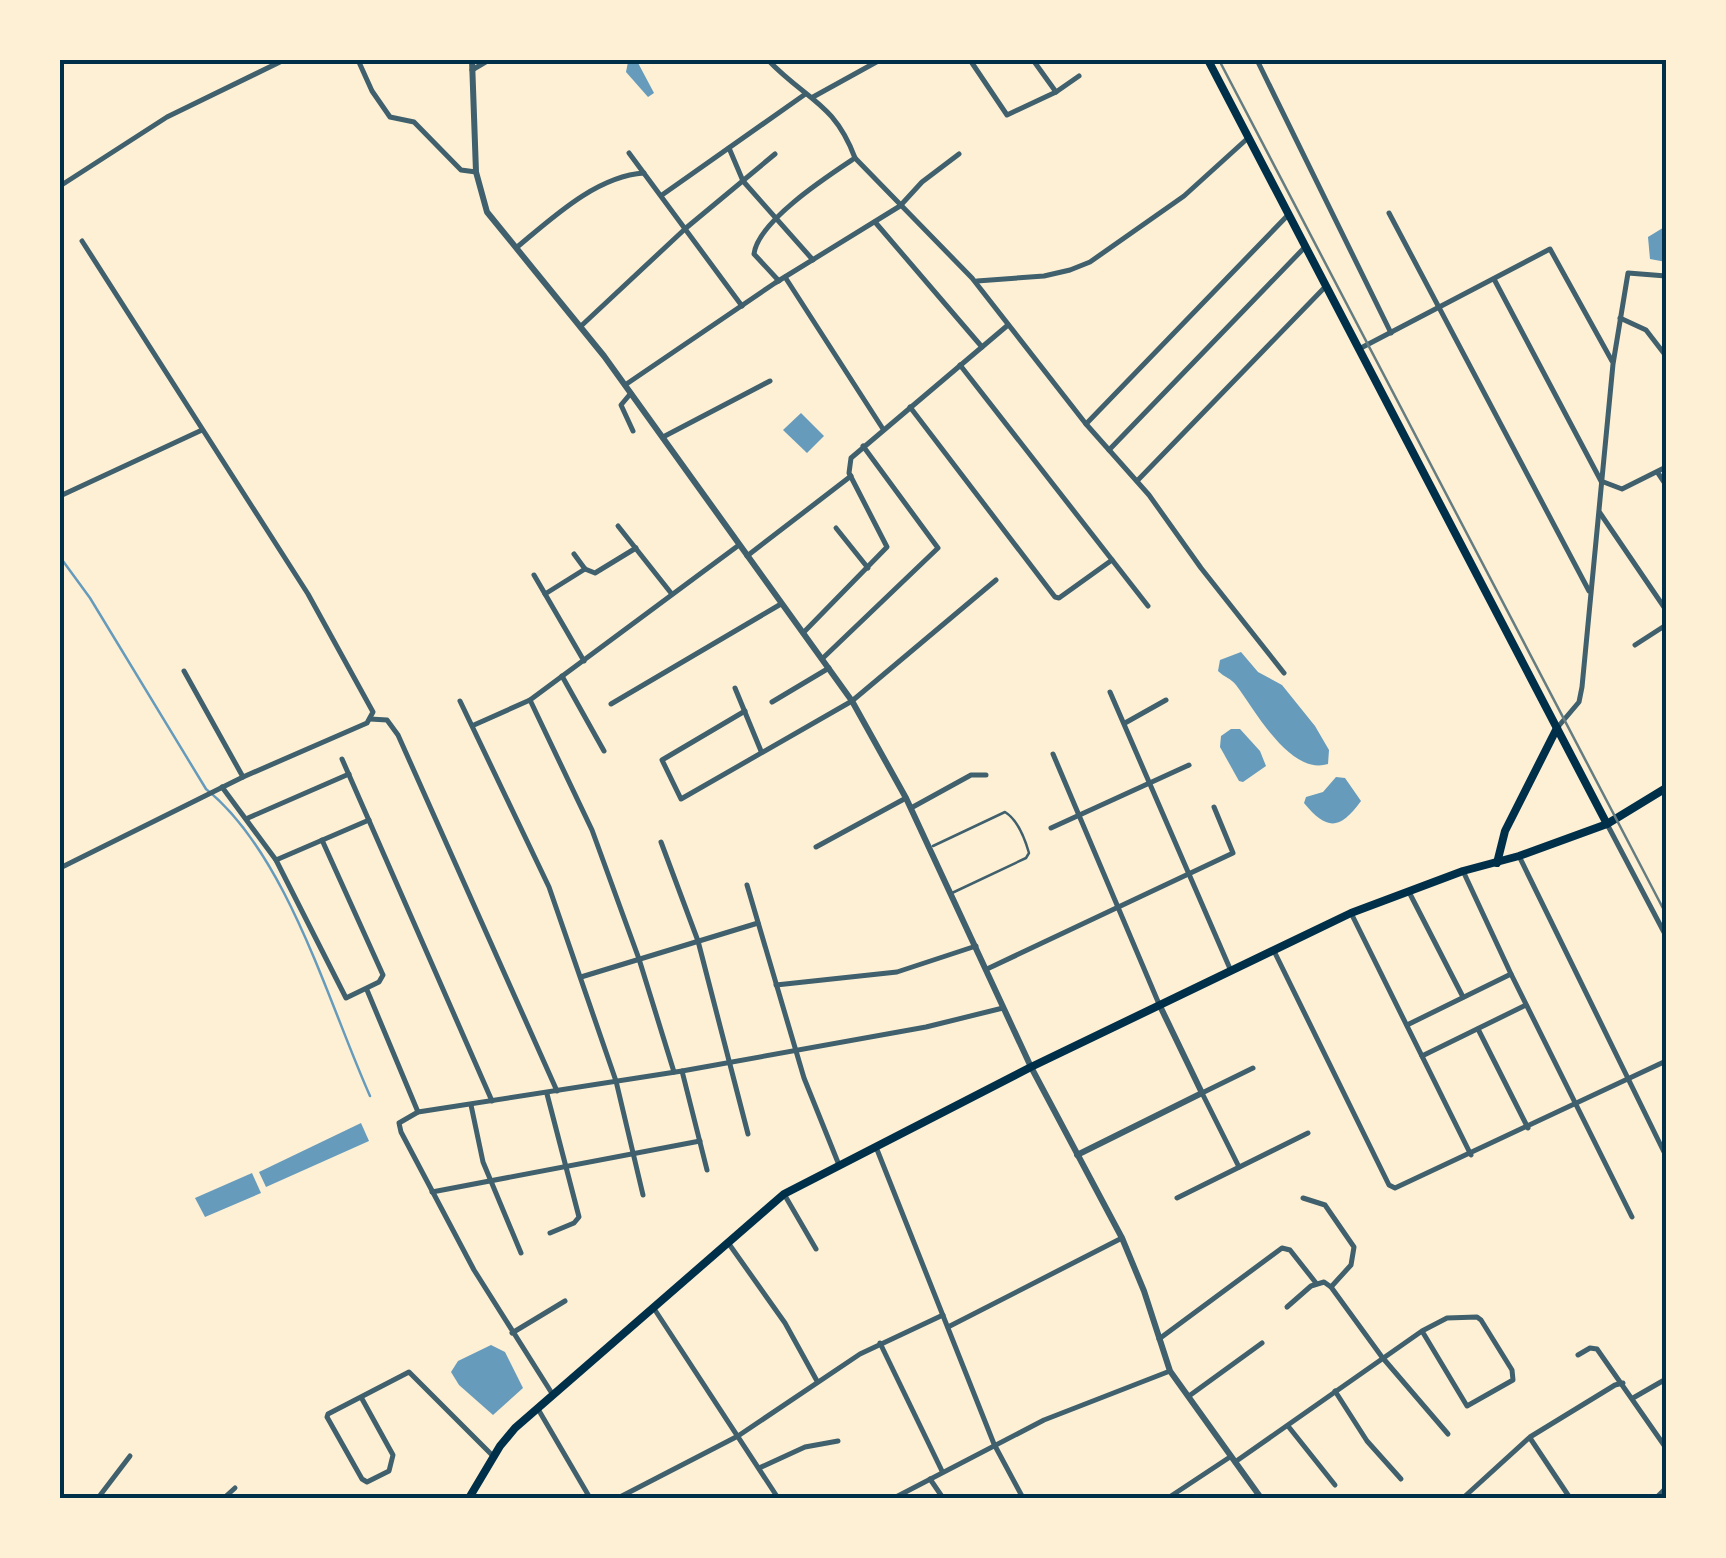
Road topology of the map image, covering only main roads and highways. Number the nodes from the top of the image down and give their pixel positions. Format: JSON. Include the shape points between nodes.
{"nodes":[{"id":1,"x":1208,"y":60,"type":"edge"},
{"id":2,"x":1557,"y":728,"type":"junction"},
{"id":3,"x":1666,"y":788,"type":"edge"},
{"id":4,"x":1607,"y":824,"type":"junction"},
{"id":5,"x":1497,"y":862,"type":"junction"},
{"id":6,"x":468,"y":1498,"type":"edge"}],
"edges":[{"from":1,"to":2,"type":"main road"},
{"from":2,"to":4,"type":"main road"},
{"from":2,"to":5,"type":"main road","via":[[1505,831]]},
{"from":3,"to":4,"type":"main road"},
{"from":4,"to":5,"type":"main road"},
{"from":5,"to":6,"type":"main road","via":[[1352,914],[784,1194],[516,1428]]}]}
